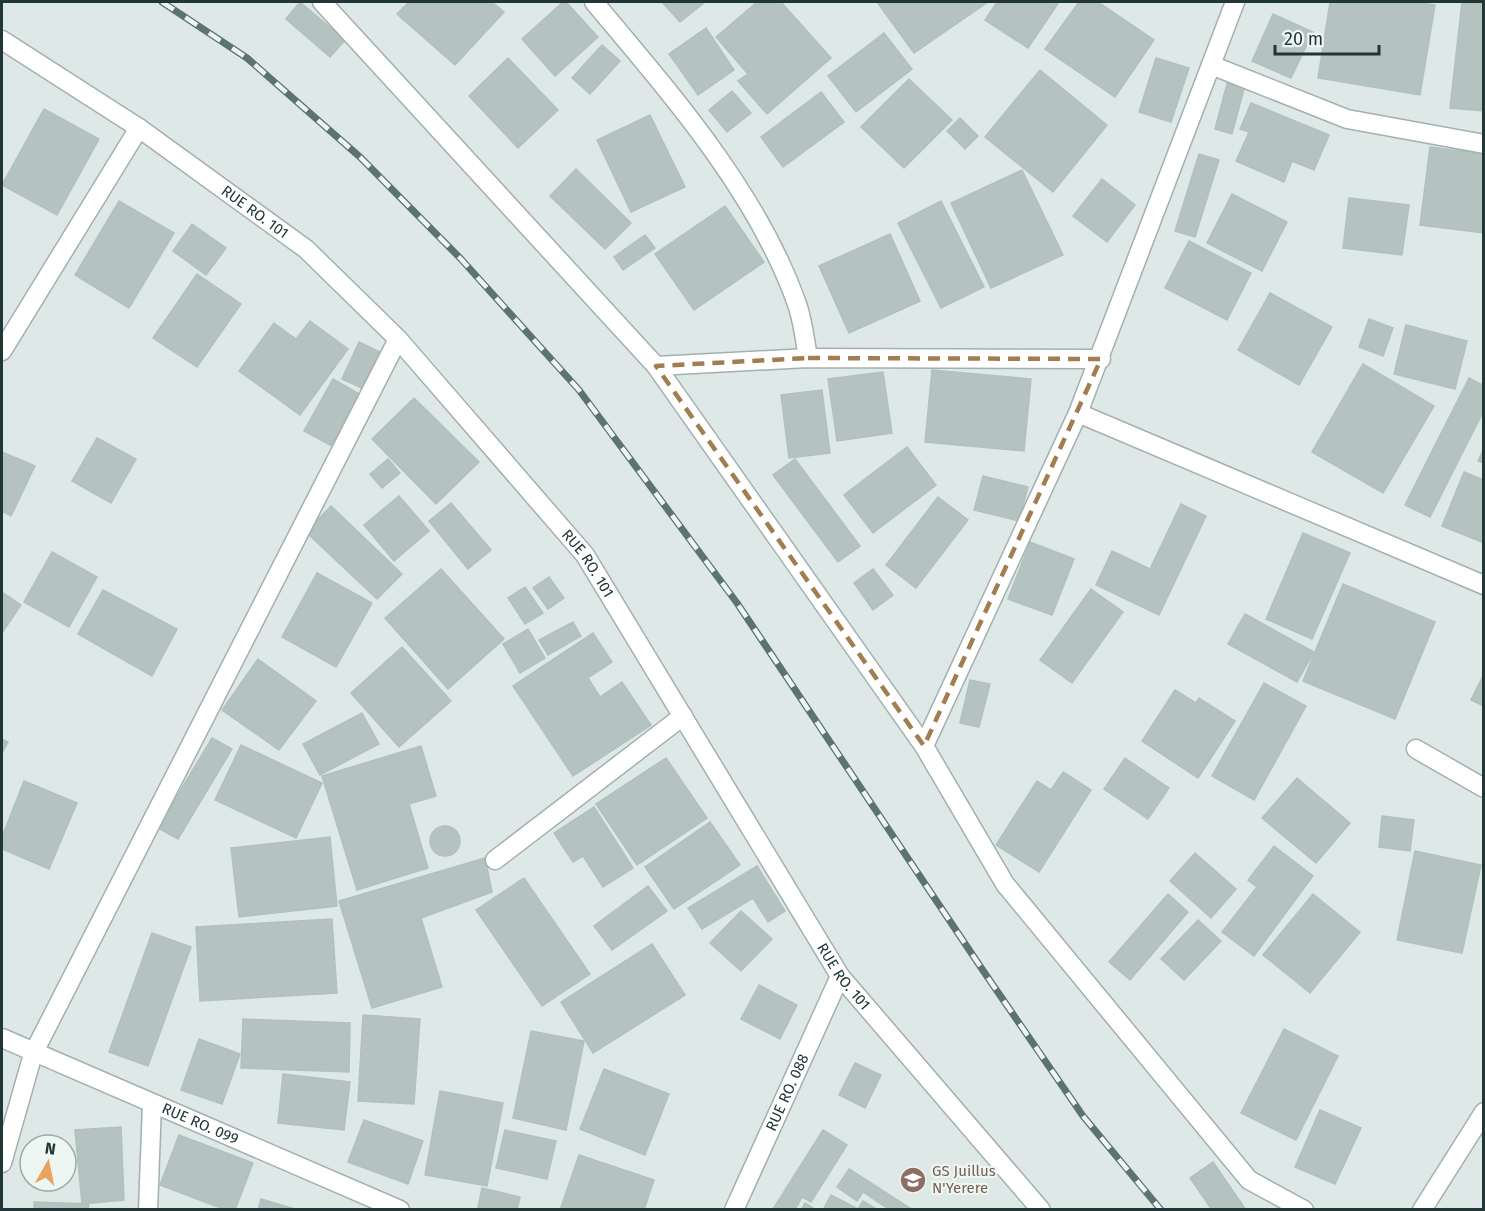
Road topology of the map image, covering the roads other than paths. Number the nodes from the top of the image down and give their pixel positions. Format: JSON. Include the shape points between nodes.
{"nodes":[{"id":1,"x":322,"y":2,"type":"edge"},
{"id":2,"x":594,"y":2,"type":"edge"},
{"id":3,"x":1235,"y":2,"type":"edge"},
{"id":4,"x":2,"y":40,"type":"edge"},
{"id":5,"x":1211,"y":65,"type":"junction"},
{"id":6,"x":139,"y":128,"type":"junction"},
{"id":7,"x":1484,"y":144,"type":"edge"},
{"id":8,"x":398,"y":339,"type":"junction"},
{"id":9,"x":2,"y":351,"type":"edge"},
{"id":10,"x":808,"y":358,"type":"junction"},
{"id":11,"x":1101,"y":359,"type":"junction"},
{"id":12,"x":656,"y":366,"type":"junction"},
{"id":13,"x":1078,"y":413,"type":"junction"},
{"id":14,"x":1484,"y":585,"type":"edge"},
{"id":15,"x":683,"y":716,"type":"junction"},
{"id":16,"x":924,"y":746,"type":"junction"},
{"id":17,"x":1416,"y":749,"type":"dead end"},
{"id":18,"x":1484,"y":788,"type":"edge"},
{"id":19,"x":495,"y":860,"type":"dead end"},
{"id":20,"x":840,"y":976,"type":"junction"},
{"id":21,"x":2,"y":1038,"type":"edge"},
{"id":22,"x":33,"y":1054,"type":"junction"},
{"id":23,"x":152,"y":1104,"type":"junction"},
{"id":24,"x":1484,"y":1112,"type":"edge"},
{"id":25,"x":2,"y":1163,"type":"edge"},
{"id":26,"x":148,"y":1209,"type":"edge"},
{"id":27,"x":400,"y":1209,"type":"edge"},
{"id":28,"x":734,"y":1209,"type":"edge"},
{"id":29,"x":1041,"y":1209,"type":"edge"},
{"id":30,"x":1304,"y":1209,"type":"edge"},
{"id":31,"x":1422,"y":1209,"type":"edge"}],
"edges":[{"from":1,"to":12,"type":"street"},
{"from":2,"to":10,"type":"street","via":[[697,125],[769,240],[798,306]]},
{"from":3,"to":5,"type":"street"},
{"from":4,"to":6,"type":"street","name":"RUE RO. 101"},
{"from":5,"to":7,"type":"street","via":[[1347,120]]},
{"from":5,"to":11,"type":"street"},
{"from":6,"to":8,"type":"street","name":"RUE RO. 101","via":[[306,249]]},
{"from":6,"to":9,"type":"street"},
{"from":8,"to":15,"type":"street","name":"RUE RO. 101","via":[[585,555]]},
{"from":8,"to":22,"type":"street"},
{"from":10,"to":11,"type":"street"},
{"from":10,"to":12,"type":"street"},
{"from":11,"to":13,"type":"street"},
{"from":12,"to":16,"type":"street"},
{"from":13,"to":14,"type":"street"},
{"from":13,"to":16,"type":"street"},
{"from":15,"to":19,"type":"street"},
{"from":15,"to":20,"type":"street","name":"RUE RO. 101"},
{"from":16,"to":30,"type":"street","via":[[1005,884],[1249,1180]]},
{"from":17,"to":18,"type":"street"},
{"from":20,"to":28,"type":"street","name":"RUE RO. 088"},
{"from":20,"to":29,"type":"street","name":"RUE RO. 101"},
{"from":21,"to":22,"type":"street","name":"RUE RO. 099"},
{"from":22,"to":23,"type":"street","name":"RUE RO. 099"},
{"from":22,"to":25,"type":"street"},
{"from":23,"to":26,"type":"street"},
{"from":23,"to":27,"type":"street","name":"RUE RO. 099"},
{"from":24,"to":31,"type":"street"}]}
